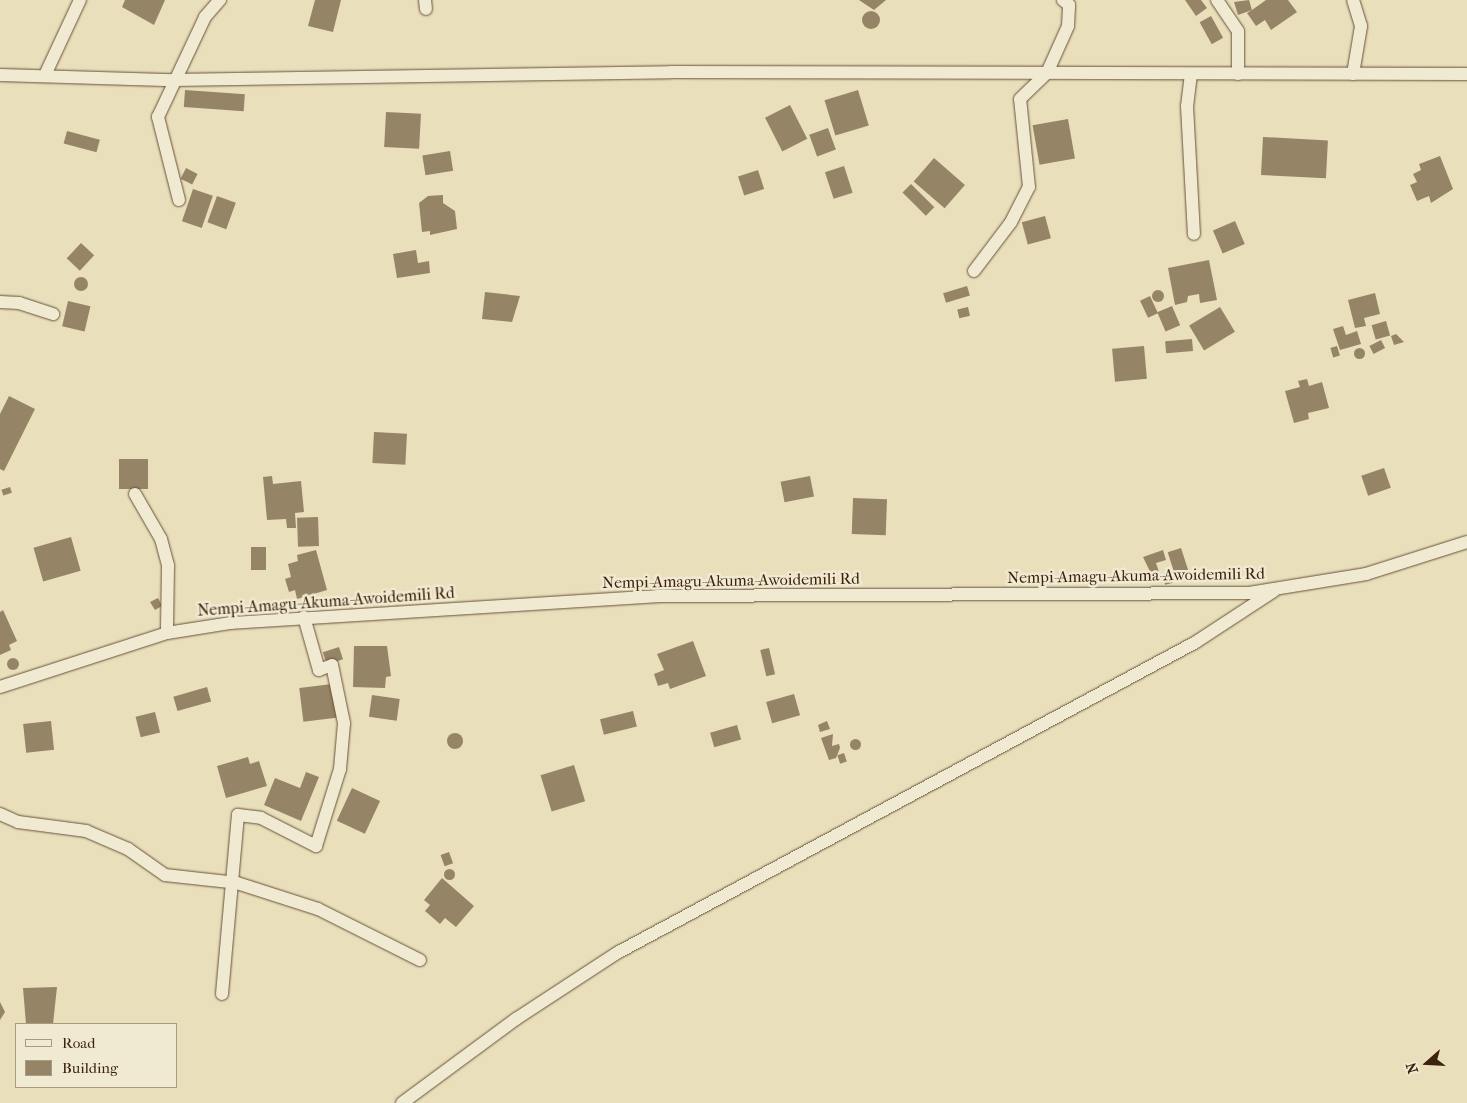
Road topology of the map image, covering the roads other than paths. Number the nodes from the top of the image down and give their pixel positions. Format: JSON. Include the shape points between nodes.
{"nodes":[{"id":1,"x":80,"y":0,"type":"edge"},
{"id":2,"x":220,"y":0,"type":"edge"},
{"id":3,"x":1063,"y":0,"type":"edge"},
{"id":4,"x":1217,"y":0,"type":"edge"},
{"id":5,"x":1354,"y":0,"type":"edge"},
{"id":6,"x":1047,"y":73,"type":"junction"},
{"id":7,"x":1191,"y":74,"type":"junction"},
{"id":8,"x":1238,"y":74,"type":"junction"},
{"id":9,"x":1353,"y":74,"type":"junction"},
{"id":10,"x":1467,"y":74,"type":"edge"},
{"id":11,"x":0,"y":75,"type":"edge"},
{"id":12,"x":45,"y":75,"type":"junction"},
{"id":13,"x":173,"y":80,"type":"junction"},
{"id":14,"x":178,"y":200,"type":"dead end"},
{"id":15,"x":1194,"y":234,"type":"dead end"},
{"id":16,"x":974,"y":271,"type":"dead end"},
{"id":17,"x":0,"y":302,"type":"edge"},
{"id":18,"x":53,"y":314,"type":"dead end"},
{"id":19,"x":134,"y":494,"type":"dead end"},
{"id":20,"x":1467,"y":542,"type":"edge"},
{"id":21,"x":1279,"y":588,"type":"junction"},
{"id":22,"x":304,"y":618,"type":"junction"},
{"id":23,"x":167,"y":632,"type":"junction"},
{"id":24,"x":0,"y":687,"type":"edge"},
{"id":25,"x":0,"y":814,"type":"edge"},
{"id":26,"x":233,"y":882,"type":"junction"},
{"id":27,"x":420,"y":960,"type":"dead end"},
{"id":28,"x":222,"y":994,"type":"dead end"},
{"id":29,"x":402,"y":1103,"type":"edge"}],
"edges":[{"from":1,"to":12,"type":"street"},
{"from":2,"to":13,"type":"street","via":[[205,17]]},
{"from":3,"to":6,"type":"street","via":[[1069,5],[1068,26]]},
{"from":4,"to":8,"type":"street","via":[[1238,31]]},
{"from":5,"to":9,"type":"street","via":[[1361,26]]},
{"from":6,"to":7,"type":"street"},
{"from":6,"to":13,"type":"street","via":[[670,72]]},
{"from":6,"to":16,"type":"street","via":[[1020,99],[1029,187],[1011,222]]},
{"from":7,"to":8,"type":"street"},
{"from":7,"to":15,"type":"street","via":[[1187,106]]},
{"from":8,"to":9,"type":"street"},
{"from":9,"to":10,"type":"street"},
{"from":11,"to":12,"type":"street"},
{"from":12,"to":13,"type":"street"},
{"from":13,"to":14,"type":"street","via":[[158,117]]},
{"from":17,"to":18,"type":"street","via":[[19,303]]},
{"from":19,"to":23,"type":"street","via":[[161,539],[168,566]]},
{"from":20,"to":21,"type":"street","name":"Nempi-Amagu-Akuma-Awoidemili Rd","via":[[1366,574]]},
{"from":21,"to":22,"type":"street","name":"Nempi-Amagu-Akuma-Awoidemili Rd","via":[[1249,593],[658,596]]},
{"from":21,"to":29,"type":"street","via":[[1196,642],[617,953],[516,1019]]},
{"from":22,"to":23,"type":"street","name":"Nempi-Amagu-Akuma-Awoidemili Rd"},
{"from":22,"to":26,"type":"street","via":[[319,670],[332,665],[344,723],[340,769],[316,846],[261,818],[238,815]]},
{"from":23,"to":24,"type":"street","name":"Nempi-Amagu-Akuma-Awoidemili Rd"},
{"from":25,"to":26,"type":"street","via":[[18,822],[86,831],[128,850],[166,876]]},
{"from":26,"to":27,"type":"street","via":[[318,909]]},
{"from":26,"to":28,"type":"street"}]}
